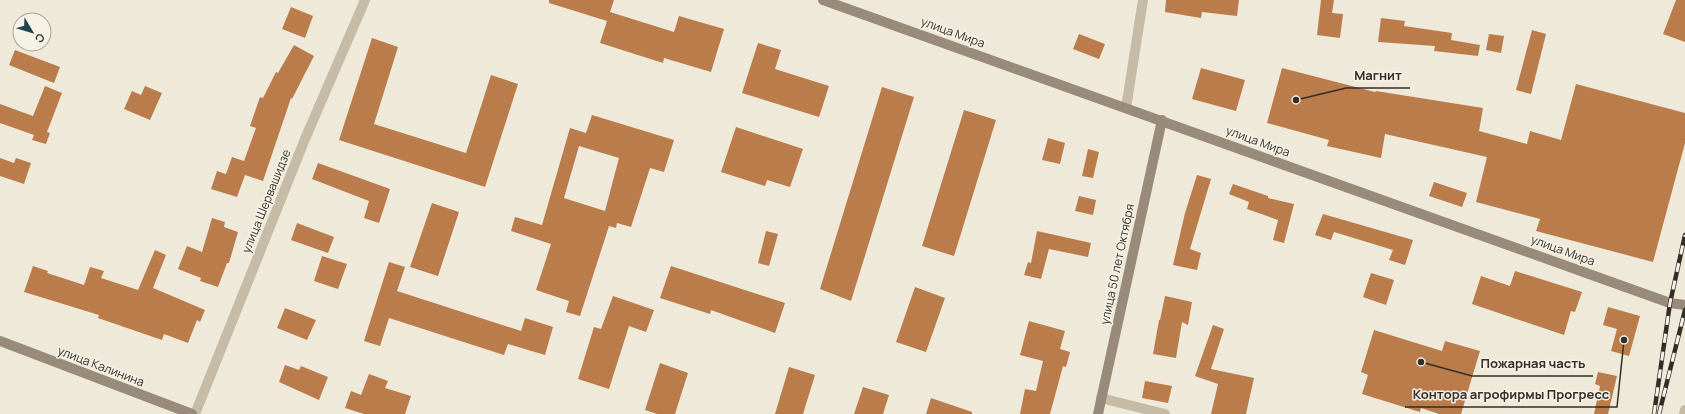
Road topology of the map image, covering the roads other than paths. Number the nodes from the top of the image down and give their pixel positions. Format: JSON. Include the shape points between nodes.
{"nodes":[{"id":1,"x":365,"y":0,"type":"edge"},
{"id":2,"x":823,"y":0,"type":"edge"},
{"id":3,"x":1143,"y":0,"type":"edge"},
{"id":4,"x":1126,"y":108,"type":"junction"},
{"id":5,"x":1162,"y":120,"type":"junction"},
{"id":6,"x":1685,"y":305,"type":"edge"},
{"id":7,"x":0,"y":341,"type":"edge"},
{"id":8,"x":1101,"y":398,"type":"junction"},
{"id":9,"x":1685,"y":410,"type":"edge"},
{"id":10,"x":194,"y":414,"type":"edge"},
{"id":11,"x":1098,"y":414,"type":"edge"},
{"id":12,"x":1165,"y":414,"type":"edge"},
{"id":13,"x":1684,"y":414,"type":"edge"}],
"edges":[{"from":1,"to":10,"type":"street","name":"улица Шервашидзе","via":[[305,139]]},
{"from":2,"to":4,"type":"street","name":"улица Мира"},
{"from":3,"to":4,"type":"street"},
{"from":4,"to":5,"type":"street","name":"улица Мира"},
{"from":5,"to":6,"type":"street","name":"улица Мира","via":[[1670,303]]},
{"from":5,"to":8,"type":"street","name":"улица 50 лет Октября"},
{"from":7,"to":10,"type":"street","name":"улица Калинина"},
{"from":8,"to":11,"type":"street","name":"улица 50 лет Октября"},
{"from":8,"to":12,"type":"street"},
{"from":9,"to":13,"type":"street"}]}
